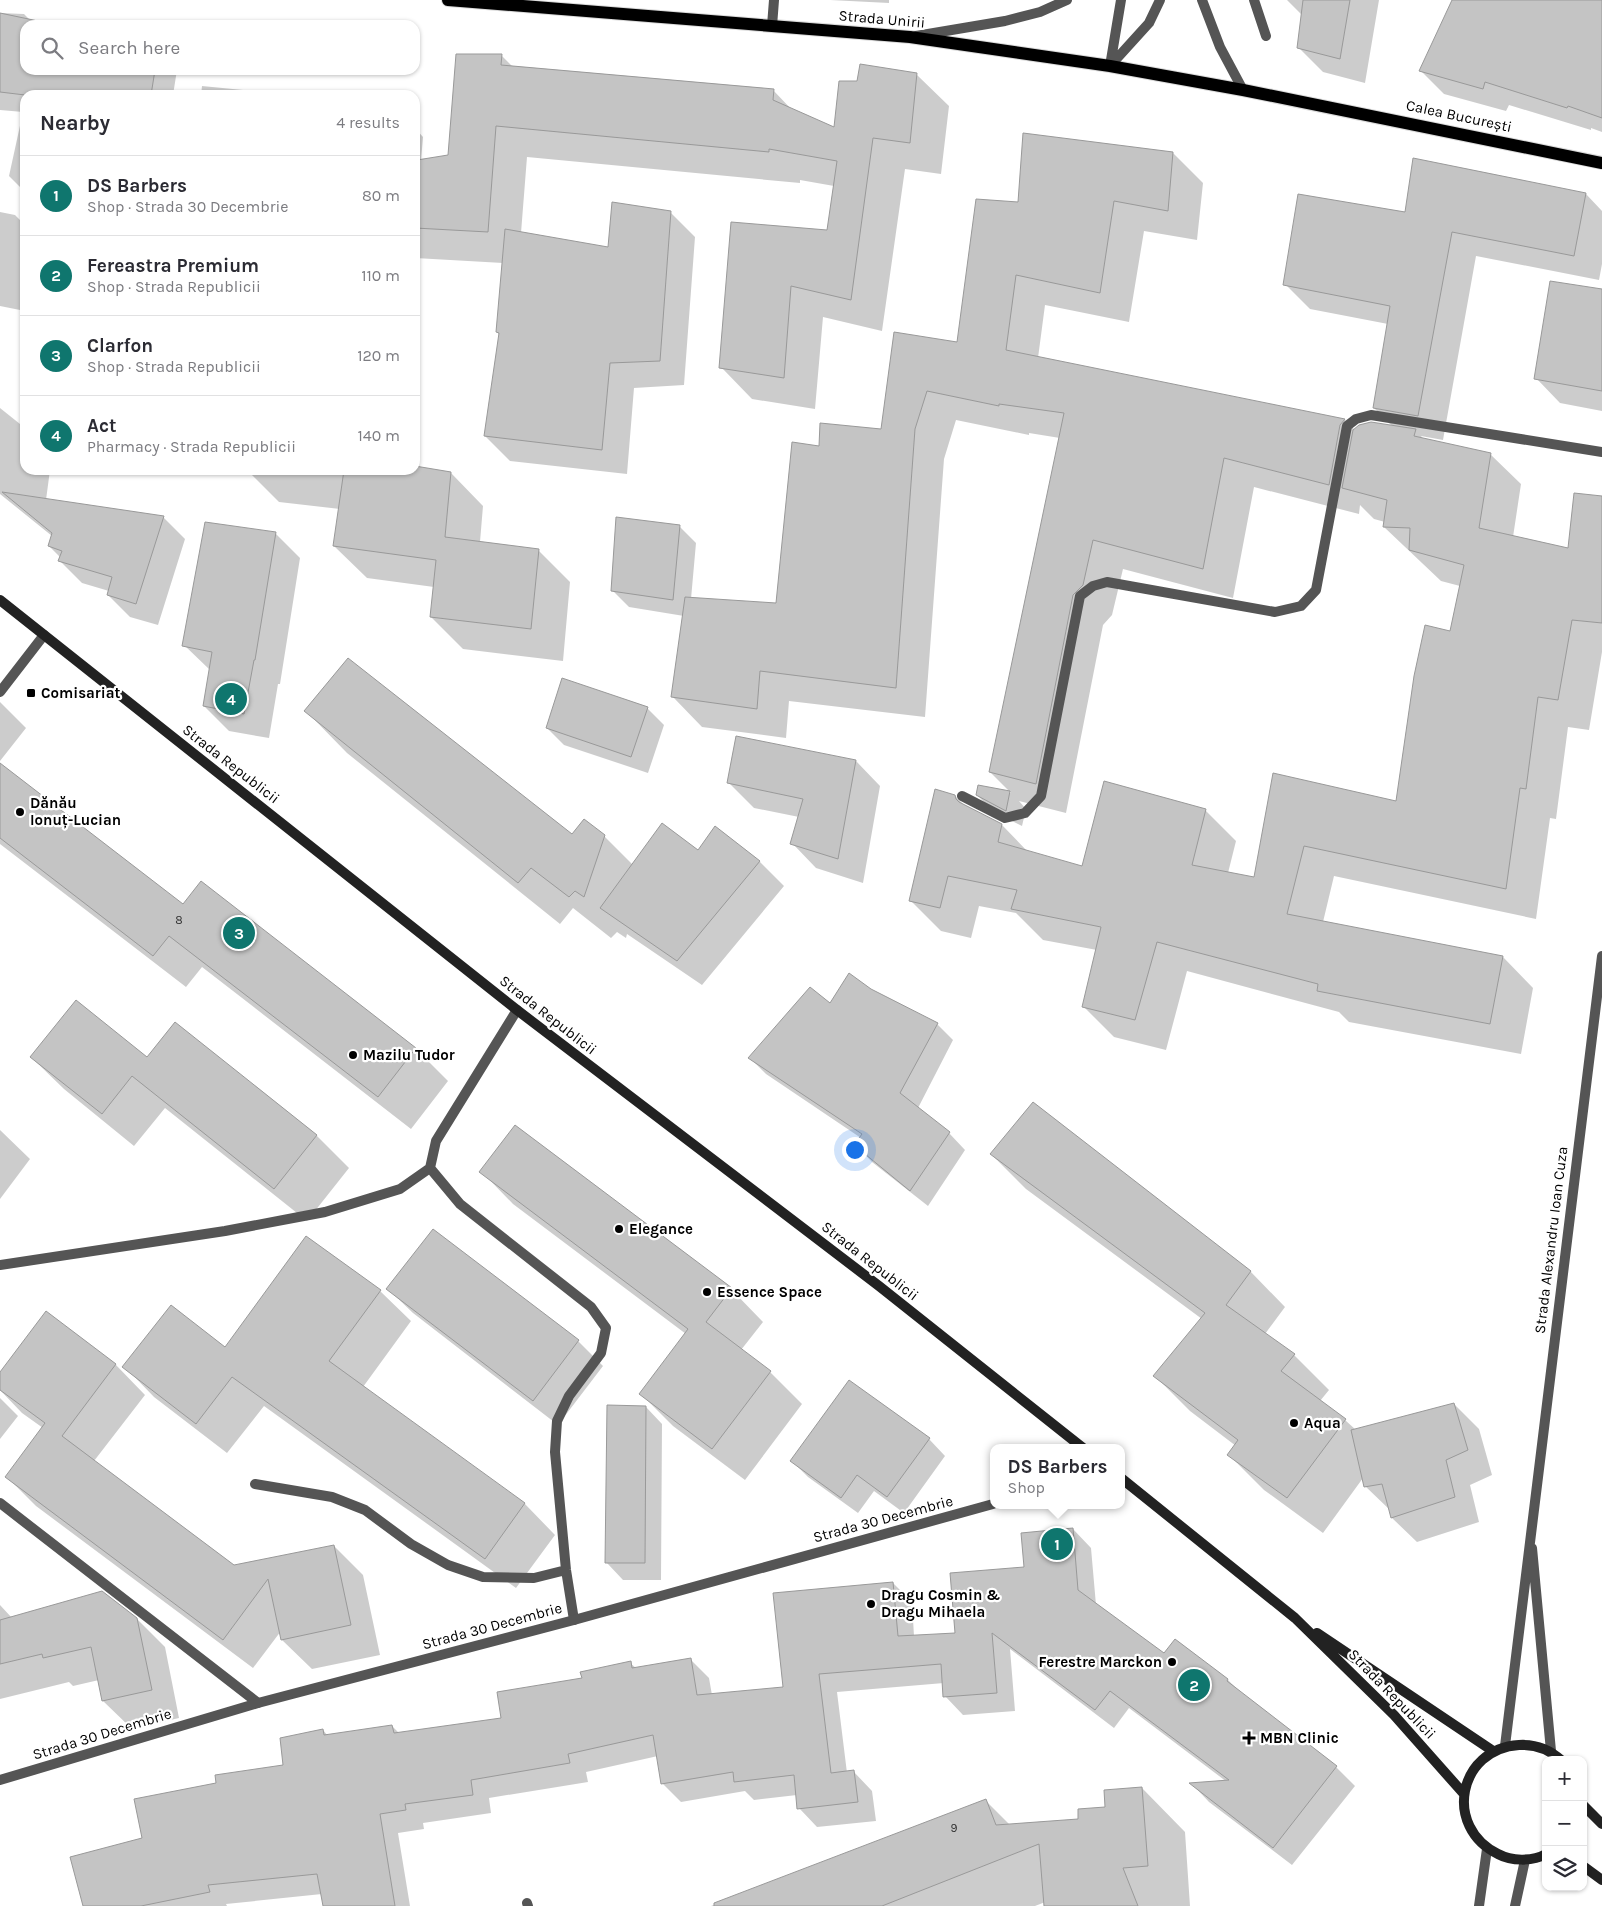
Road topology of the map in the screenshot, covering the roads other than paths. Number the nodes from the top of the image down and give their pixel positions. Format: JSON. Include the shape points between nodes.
{"nodes":[{"id":1,"x":448,"y":0,"type":"edge"},
{"id":2,"x":774,"y":0,"type":"edge"},
{"id":3,"x":1068,"y":0,"type":"edge"},
{"id":4,"x":1121,"y":0,"type":"edge"},
{"id":5,"x":1160,"y":0,"type":"edge"},
{"id":6,"x":1202,"y":0,"type":"edge"},
{"id":7,"x":1254,"y":0,"type":"edge"},
{"id":8,"x":772,"y":26,"type":"junction"},
{"id":9,"x":910,"y":36,"type":"junction"},
{"id":10,"x":1266,"y":36,"type":"dead end"},
{"id":11,"x":1110,"y":66,"type":"junction"},
{"id":12,"x":1243,"y":90,"type":"junction"},
{"id":13,"x":1310,"y":102,"type":"joint"},
{"id":14,"x":1602,"y":163,"type":"edge"},
{"id":15,"x":1602,"y":452,"type":"edge"},
{"id":16,"x":0,"y":600,"type":"edge"},
{"id":17,"x":44,"y":635,"type":"junction"},
{"id":18,"x":0,"y":692,"type":"edge"},
{"id":19,"x":962,"y":796,"type":"dead end"},
{"id":20,"x":1602,"y":956,"type":"edge"},
{"id":21,"x":517,"y":1010,"type":"junction"},
{"id":22,"x":430,"y":1168,"type":"junction"},
{"id":23,"x":0,"y":1265,"type":"edge"},
{"id":24,"x":1078,"y":1444,"type":"edge"},
{"id":25,"x":1125,"y":1481,"type":"edge"},
{"id":26,"x":255,"y":1484,"type":"dead end"},
{"id":27,"x":0,"y":1503,"type":"edge"},
{"id":28,"x":990,"y":1505,"type":"edge"},
{"id":29,"x":1530,"y":1527,"type":"junction"},
{"id":30,"x":566,"y":1570,"type":"junction"},
{"id":31,"x":1295,"y":1618,"type":"junction"},
{"id":32,"x":574,"y":1620,"type":"junction"},
{"id":33,"x":258,"y":1703,"type":"junction"},
{"id":34,"x":1505,"y":1746,"type":"junction"},
{"id":35,"x":1493,"y":1751,"type":"junction"},
{"id":36,"x":1551,"y":1751,"type":"junction"},
{"id":37,"x":1557,"y":1756,"type":"edge"},
{"id":38,"x":0,"y":1780,"type":"edge"},
{"id":39,"x":1464,"y":1794,"type":"junction"},
{"id":40,"x":1587,"y":1809,"type":"edge"},
{"id":41,"x":1602,"y":1824,"type":"edge"},
{"id":42,"x":1487,"y":1849,"type":"junction"},
{"id":43,"x":1542,"y":1855,"type":"edge"},
{"id":44,"x":1525,"y":1860,"type":"junction"},
{"id":45,"x":1587,"y":1869,"type":"edge"},
{"id":46,"x":1602,"y":1880,"type":"edge"},
{"id":47,"x":1479,"y":1906,"type":"edge"},
{"id":48,"x":1515,"y":1906,"type":"edge"}],
"edges":[{"from":1,"to":8,"type":"main road","name":"Strada Unirii"},
{"from":2,"to":8,"type":"street"},
{"from":3,"to":9,"type":"street","via":[[1040,12],[1005,21]]},
{"from":4,"to":11,"type":"street"},
{"from":5,"to":11,"type":"street","via":[[1149,23]]},
{"from":6,"to":12,"type":"street","via":[[1220,47]]},
{"from":7,"to":10,"type":"street"},
{"from":8,"to":9,"type":"main road","name":"Strada Unirii"},
{"from":9,"to":11,"type":"main road","name":"Strada Unirii"},
{"from":11,"to":12,"type":"main road","name":"Strada Unirii"},
{"from":12,"to":13,"type":"main road","name":"Strada Unirii"},
{"from":13,"to":14,"type":"main road","name":"Calea București"},
{"from":15,"to":19,"type":"street","via":[[1371,414],[1356,418],[1347,426],[1316,590],[1301,606],[1275,612],[1107,582],[1093,586],[1080,596],[1041,796],[1025,813],[1005,818]]},
{"from":16,"to":17,"type":"main road","name":"Strada Republicii"},
{"from":17,"to":18,"type":"street"},
{"from":17,"to":21,"type":"main road","name":"Strada Republicii"},
{"from":20,"to":29,"type":"street","name":"Strada Alexandru Ioan Cuza"},
{"from":21,"to":22,"type":"street","via":[[436,1141]]},
{"from":21,"to":24,"type":"main road","name":"Strada Republicii","via":[[879,1286]]},
{"from":22,"to":23,"type":"street","via":[[400,1189],[325,1212]]},
{"from":22,"to":30,"type":"street","via":[[460,1204],[591,1307],[606,1328],[601,1353],[569,1396],[557,1421],[555,1452]]},
{"from":25,"to":31,"type":"main road","name":"Strada Republicii"},
{"from":26,"to":30,"type":"street","via":[[332,1497],[365,1510],[411,1544],[448,1565],[483,1577],[534,1578]]},
{"from":27,"to":33,"type":"street"},
{"from":28,"to":32,"type":"street","name":"Strada 30 Decembrie"},
{"from":29,"to":34,"type":"street","name":"Strada Alexandru Ioan Cuza"},
{"from":29,"to":36,"type":"street","name":"Strada Alexandru Ioan Cuza"},
{"from":30,"to":32,"type":"street"},
{"from":31,"to":35,"type":"main road","name":"Strada Republicii"},
{"from":31,"to":39,"type":"main road","name":"Strada Republicii","via":[[1394,1715]]},
{"from":32,"to":33,"type":"street","name":"Strada 30 Decembrie"},
{"from":33,"to":38,"type":"street","name":"Strada 30 Decembrie"},
{"from":34,"to":35,"type":"main road"},
{"from":34,"to":36,"type":"main road","via":[[1528,1744]]},
{"from":35,"to":39,"type":"main road","via":[[1479,1762],[1469,1777]]},
{"from":36,"to":37,"type":"main road"},
{"from":39,"to":42,"type":"main road","via":[[1464,1815],[1473,1834]]},
{"from":40,"to":41,"type":"main road"},
{"from":42,"to":44,"type":"main road","via":[[1505,1858]]},
{"from":42,"to":47,"type":"street"},
{"from":43,"to":44,"type":"main road"},
{"from":44,"to":48,"type":"street"},
{"from":45,"to":46,"type":"main road"}]}
